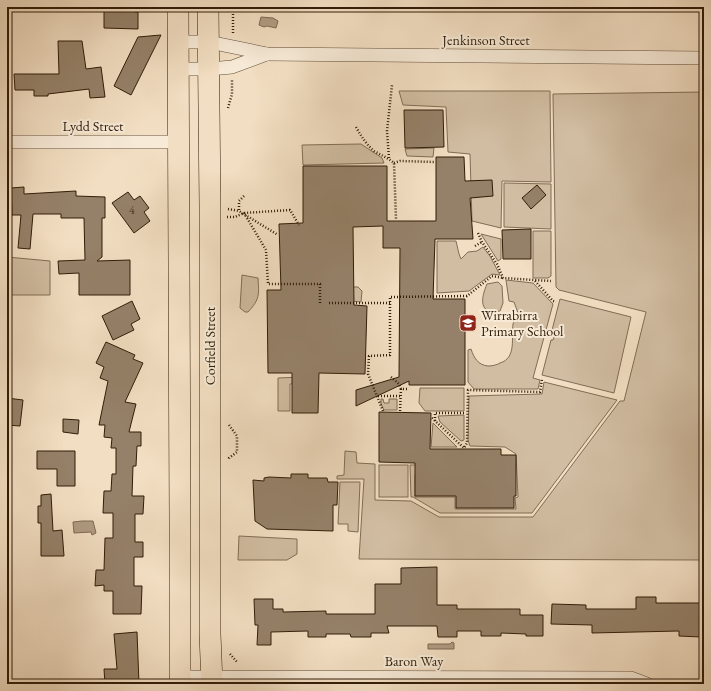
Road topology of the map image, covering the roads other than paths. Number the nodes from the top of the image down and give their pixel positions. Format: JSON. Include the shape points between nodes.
{"nodes":[{"id":1,"x":178,"y":7,"type":"edge"},
{"id":2,"x":208,"y":7,"type":"edge"},
{"id":3,"x":178,"y":42,"type":"junction"},
{"id":4,"x":209,"y":42,"type":"junction"},
{"id":5,"x":267,"y":54,"type":"junction"},
{"id":6,"x":704,"y":58,"type":"edge"},
{"id":7,"x":178,"y":69,"type":"junction"},
{"id":8,"x":209,"y":69,"type":"junction"},
{"id":9,"x":7,"y":142,"type":"edge"},
{"id":10,"x":178,"y":142,"type":"junction"},
{"id":11,"x":179,"y":680,"type":"edge"},
{"id":12,"x":212,"y":680,"type":"edge"},
{"id":13,"x":436,"y":680,"type":"edge"},
{"id":14,"x":647,"y":684,"type":"edge"}],
"edges":[{"from":1,"to":3,"type":"main road"},
{"from":2,"to":4,"type":"main road","name":"Corfield Street"},
{"from":3,"to":4,"type":"street","name":"Jenkinson Street"},
{"from":3,"to":7,"type":"main road"},
{"from":4,"to":5,"type":"street","name":"Jenkinson Street"},
{"from":4,"to":8,"type":"main road","name":"Corfield Street"},
{"from":5,"to":6,"type":"street","name":"Jenkinson Street"},
{"from":5,"to":8,"type":"street","name":"Jenkinson Street","via":[[232,67]]},
{"from":7,"to":8,"type":"street","name":"Jenkinson Street"},
{"from":7,"to":10,"type":"main road"},
{"from":8,"to":12,"type":"main road","name":"Corfield Street"},
{"from":9,"to":10,"type":"street","name":"Lydd Street"},
{"from":10,"to":11,"type":"main road"},
{"from":11,"to":12,"type":"street","name":"Baron Way"},
{"from":12,"to":13,"type":"street","name":"Baron Way","via":[[252,677]]},
{"from":13,"to":14,"type":"street","name":"Baron Way","via":[[631,678]]}]}
